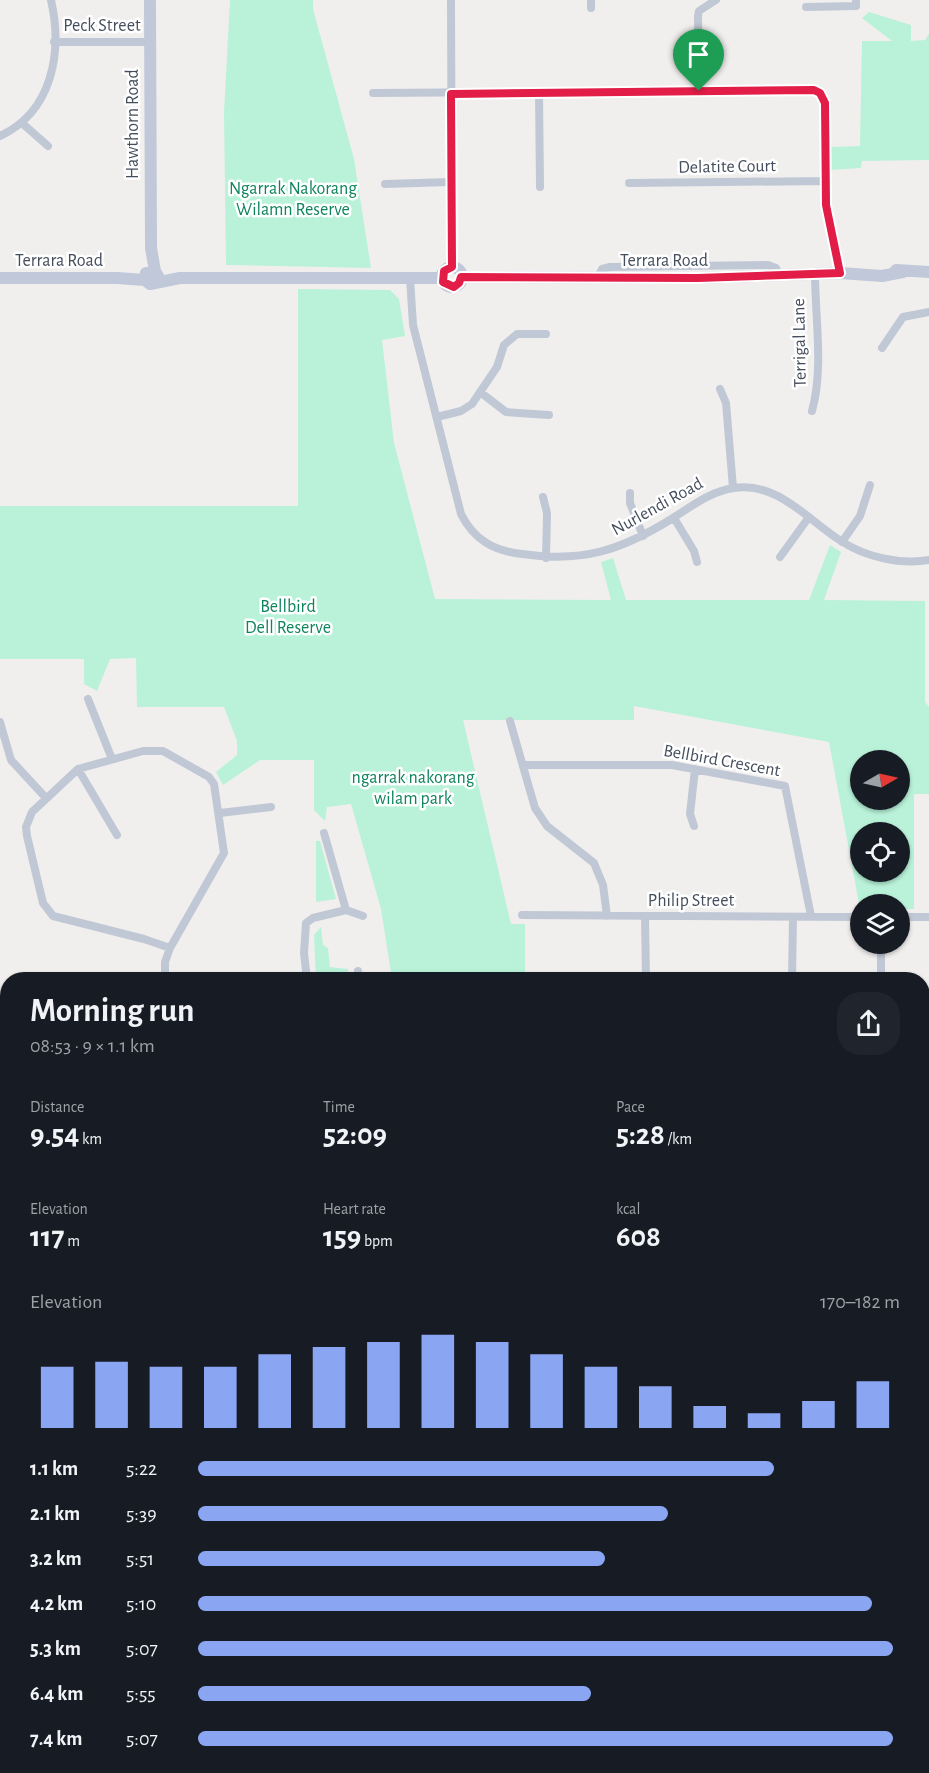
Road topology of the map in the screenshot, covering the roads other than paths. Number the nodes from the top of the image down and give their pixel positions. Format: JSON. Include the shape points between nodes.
{"nodes":[{"id":1,"x":51,"y":0,"type":"edge"},
{"id":2,"x":150,"y":0,"type":"edge"},
{"id":3,"x":451,"y":0,"type":"edge"},
{"id":4,"x":716,"y":0,"type":"edge"},
{"id":5,"x":856,"y":0,"type":"edge"},
{"id":6,"x":806,"y":7,"type":"dead end"},
{"id":7,"x":54,"y":42,"type":"junction"},
{"id":8,"x":150,"y":42,"type":"junction"},
{"id":9,"x":699,"y":91,"type":"junction"},
{"id":10,"x":373,"y":93,"type":"dead end"},
{"id":11,"x":451,"y":94,"type":"junction"},
{"id":12,"x":539,"y":94,"type":"junction"},
{"id":13,"x":23,"y":124,"type":"junction"},
{"id":14,"x":0,"y":136,"type":"edge"},
{"id":15,"x":48,"y":146,"type":"dead end"},
{"id":16,"x":450,"y":182,"type":"junction"},
{"id":17,"x":825,"y":182,"type":"junction"},
{"id":18,"x":629,"y":183,"type":"dead end"},
{"id":19,"x":385,"y":184,"type":"dead end"},
{"id":20,"x":540,"y":187,"type":"dead end"},
{"id":21,"x":457,"y":272,"type":"junction"},
{"id":22,"x":929,"y":272,"type":"edge"},
{"id":23,"x":815,"y":273,"type":"junction"},
{"id":24,"x":840,"y":273,"type":"junction"},
{"id":25,"x":151,"y":275,"type":"junction"},
{"id":26,"x":0,"y":278,"type":"edge"},
{"id":27,"x":410,"y":278,"type":"junction"},
{"id":28,"x":929,"y":312,"type":"edge"},
{"id":29,"x":546,"y":334,"type":"dead end"},
{"id":30,"x":882,"y":348,"type":"dead end"},
{"id":31,"x":720,"y":389,"type":"dead end"},
{"id":32,"x":480,"y":392,"type":"junction"},
{"id":33,"x":812,"y":411,"type":"dead end"},
{"id":34,"x":549,"y":415,"type":"dead end"},
{"id":35,"x":437,"y":417,"type":"junction"},
{"id":36,"x":870,"y":484,"type":"dead end"},
{"id":37,"x":733,"y":488,"type":"junction"},
{"id":38,"x":630,"y":493,"type":"dead end"},
{"id":39,"x":543,"y":497,"type":"dead end"},
{"id":40,"x":674,"y":518,"type":"junction"},
{"id":41,"x":809,"y":518,"type":"junction"},
{"id":42,"x":644,"y":536,"type":"junction"},
{"id":43,"x":843,"y":542,"type":"junction"},
{"id":44,"x":780,"y":557,"type":"dead end"},
{"id":45,"x":546,"y":558,"type":"junction"},
{"id":46,"x":929,"y":560,"type":"edge"},
{"id":47,"x":697,"y":562,"type":"dead end"},
{"id":48,"x":88,"y":699,"type":"dead end"},
{"id":49,"x":510,"y":721,"type":"dead end"},
{"id":50,"x":0,"y":722,"type":"edge"},
{"id":51,"x":112,"y":759,"type":"junction"},
{"id":52,"x":523,"y":765,"type":"junction"},
{"id":53,"x":78,"y":769,"type":"junction"},
{"id":54,"x":695,"y":769,"type":"junction"},
{"id":55,"x":46,"y":798,"type":"junction"},
{"id":56,"x":271,"y":807,"type":"dead end"},
{"id":57,"x":220,"y":813,"type":"junction"},
{"id":58,"x":694,"y":826,"type":"dead end"},
{"id":59,"x":324,"y":833,"type":"dead end"},
{"id":60,"x":117,"y":835,"type":"dead end"},
{"id":61,"x":346,"y":910,"type":"junction"},
{"id":62,"x":522,"y":915,"type":"dead end"},
{"id":63,"x":363,"y":916,"type":"dead end"},
{"id":64,"x":607,"y":916,"type":"junction"},
{"id":65,"x":811,"y":916,"type":"junction"},
{"id":66,"x":645,"y":917,"type":"junction"},
{"id":67,"x":793,"y":917,"type":"junction"},
{"id":68,"x":850,"y":917,"type":"edge"},
{"id":69,"x":910,"y":917,"type":"edge"},
{"id":70,"x":929,"y":917,"type":"edge"},
{"id":71,"x":170,"y":948,"type":"junction"},
{"id":72,"x":881,"y":954,"type":"edge"},
{"id":73,"x":165,"y":972,"type":"edge"},
{"id":74,"x":306,"y":972,"type":"edge"},
{"id":75,"x":646,"y":972,"type":"edge"},
{"id":76,"x":792,"y":972,"type":"edge"},
{"id":77,"x":881,"y":972,"type":"edge"}],
"edges":[{"from":1,"to":7,"type":"street"},
{"from":2,"to":8,"type":"main road","name":"Hawthorn Road"},
{"from":3,"to":11,"type":"street"},
{"from":4,"to":9,"type":"street","via":[[699,10]]},
{"from":5,"to":6,"type":"street","via":[[856,6]]},
{"from":7,"to":8,"type":"street","name":"Peck Street"},
{"from":7,"to":13,"type":"street","via":[[50,82]]},
{"from":8,"to":25,"type":"main road","name":"Hawthorn Road"},
{"from":9,"to":12,"type":"street"},
{"from":9,"to":17,"type":"street","via":[[820,93],[825,103]]},
{"from":10,"to":11,"type":"street"},
{"from":11,"to":12,"type":"street"},
{"from":11,"to":16,"type":"street"},
{"from":12,"to":20,"type":"street"},
{"from":13,"to":14,"type":"street"},
{"from":13,"to":15,"type":"street"},
{"from":16,"to":19,"type":"street"},
{"from":16,"to":21,"type":"street"},
{"from":17,"to":18,"type":"street","name":"Delatite Court"},
{"from":17,"to":24,"type":"street"},
{"from":21,"to":23,"type":"main road","name":"Terrara Road","via":[[698,278]]},
{"from":21,"to":27,"type":"main road","name":"Terrara Road","via":[[459,283],[452,287],[442,278]]},
{"from":22,"to":24,"type":"main road","name":"Terrara Road","via":[[882,276],[870,272]]},
{"from":23,"to":24,"type":"main road","name":"Terrara Road"},
{"from":23,"to":33,"type":"street","name":"Terrigal Lane","via":[[819,340],[817,392]]},
{"from":25,"to":26,"type":"main road","name":"Terrara Road"},
{"from":25,"to":27,"type":"main road","name":"Terrara Road"},
{"from":27,"to":35,"type":"street","name":"Nurlendi Road","via":[[413,325]]},
{"from":28,"to":30,"type":"street","via":[[903,317]]},
{"from":29,"to":32,"type":"street","via":[[517,334],[504,345],[497,367]]},
{"from":31,"to":37,"type":"street","via":[[726,403]]},
{"from":32,"to":34,"type":"street","via":[[506,412]]},
{"from":32,"to":35,"type":"street","via":[[461,411]]},
{"from":35,"to":45,"type":"street","name":"Nurlendi Road","via":[[461,514],[475,536],[503,552]]},
{"from":36,"to":43,"type":"street","via":[[860,516]]},
{"from":37,"to":40,"type":"street","name":"Nurlendi Road","via":[[702,499]]},
{"from":37,"to":41,"type":"street","name":"Nurlendi Road","via":[[771,493]]},
{"from":38,"to":42,"type":"street","via":[[630,503]]},
{"from":39,"to":45,"type":"street","via":[[547,513]]},
{"from":40,"to":42,"type":"street","name":"Nurlendi Road"},
{"from":40,"to":47,"type":"street"},
{"from":41,"to":43,"type":"street","name":"Nurlendi Road"},
{"from":41,"to":44,"type":"street"},
{"from":42,"to":45,"type":"street","name":"Nurlendi Road","via":[[585,556]]},
{"from":43,"to":46,"type":"street","name":"Nurlendi Road","via":[[873,555]]},
{"from":48,"to":51,"type":"street"},
{"from":49,"to":52,"type":"street"},
{"from":50,"to":55,"type":"street","via":[[11,760]]},
{"from":51,"to":53,"type":"street"},
{"from":51,"to":57,"type":"street","via":[[143,751],[163,751],[209,777],[218,793]]},
{"from":52,"to":54,"type":"street","name":"Bellbird Crescent","via":[[672,765]]},
{"from":52,"to":64,"type":"street","via":[[540,818],[594,862],[603,885]]},
{"from":53,"to":55,"type":"street"},
{"from":53,"to":60,"type":"street"},
{"from":54,"to":58,"type":"street","via":[[690,814]]},
{"from":54,"to":65,"type":"street","name":"Bellbird Crescent","via":[[785,786]]},
{"from":55,"to":71,"type":"street","via":[[32,812],[26,827],[48,911]]},
{"from":56,"to":57,"type":"street"},
{"from":57,"to":71,"type":"street","via":[[224,853]]},
{"from":59,"to":61,"type":"street"},
{"from":61,"to":63,"type":"street"},
{"from":61,"to":74,"type":"street","via":[[306,923]]},
{"from":62,"to":64,"type":"street","name":"Philip Street"},
{"from":64,"to":66,"type":"street","name":"Philip Street"},
{"from":65,"to":67,"type":"street","name":"Philip Street"},
{"from":65,"to":68,"type":"street","name":"Philip Street"},
{"from":66,"to":67,"type":"street","name":"Philip Street"},
{"from":66,"to":75,"type":"street"},
{"from":67,"to":76,"type":"street"},
{"from":69,"to":70,"type":"street"},
{"from":71,"to":73,"type":"street"},
{"from":72,"to":77,"type":"street"}]}
